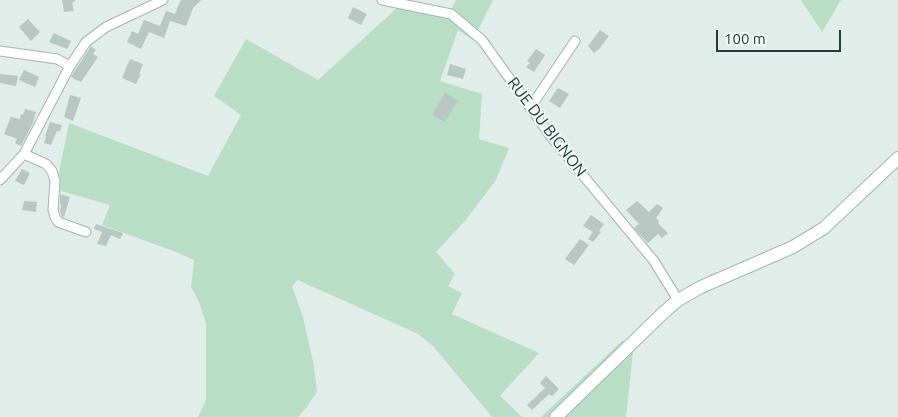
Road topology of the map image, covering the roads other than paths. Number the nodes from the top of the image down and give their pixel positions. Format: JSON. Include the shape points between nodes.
{"nodes":[{"id":1,"x":163,"y":0,"type":"edge"},
{"id":2,"x":382,"y":0,"type":"edge"},
{"id":3,"x":575,"y":41,"type":"dead end"},
{"id":4,"x":0,"y":51,"type":"edge"},
{"id":5,"x":70,"y":66,"type":"junction"},
{"id":6,"x":530,"y":108,"type":"junction"},
{"id":7,"x":24,"y":154,"type":"junction"},
{"id":8,"x":898,"y":158,"type":"edge"},
{"id":9,"x":0,"y":180,"type":"edge"},
{"id":10,"x":86,"y":232,"type":"dead end"},
{"id":11,"x":678,"y":300,"type":"junction"},
{"id":12,"x":556,"y":417,"type":"edge"}],
"edges":[{"from":1,"to":5,"type":"street","via":[[106,27],[86,42]]},
{"from":2,"to":6,"type":"street","name":"RUE DU BIGNON","via":[[450,14],[482,40]]},
{"from":3,"to":6,"type":"street"},
{"from":4,"to":5,"type":"street","via":[[57,59]]},
{"from":5,"to":7,"type":"street"},
{"from":6,"to":11,"type":"street","name":"RUE DU BIGNON","via":[[654,261]]},
{"from":7,"to":9,"type":"street"},
{"from":7,"to":10,"type":"street","via":[[46,164],[52,171],[55,181],[52,210],[58,222]]},
{"from":8,"to":11,"type":"street","via":[[824,228],[793,247],[701,286]]},
{"from":11,"to":12,"type":"street"}]}
